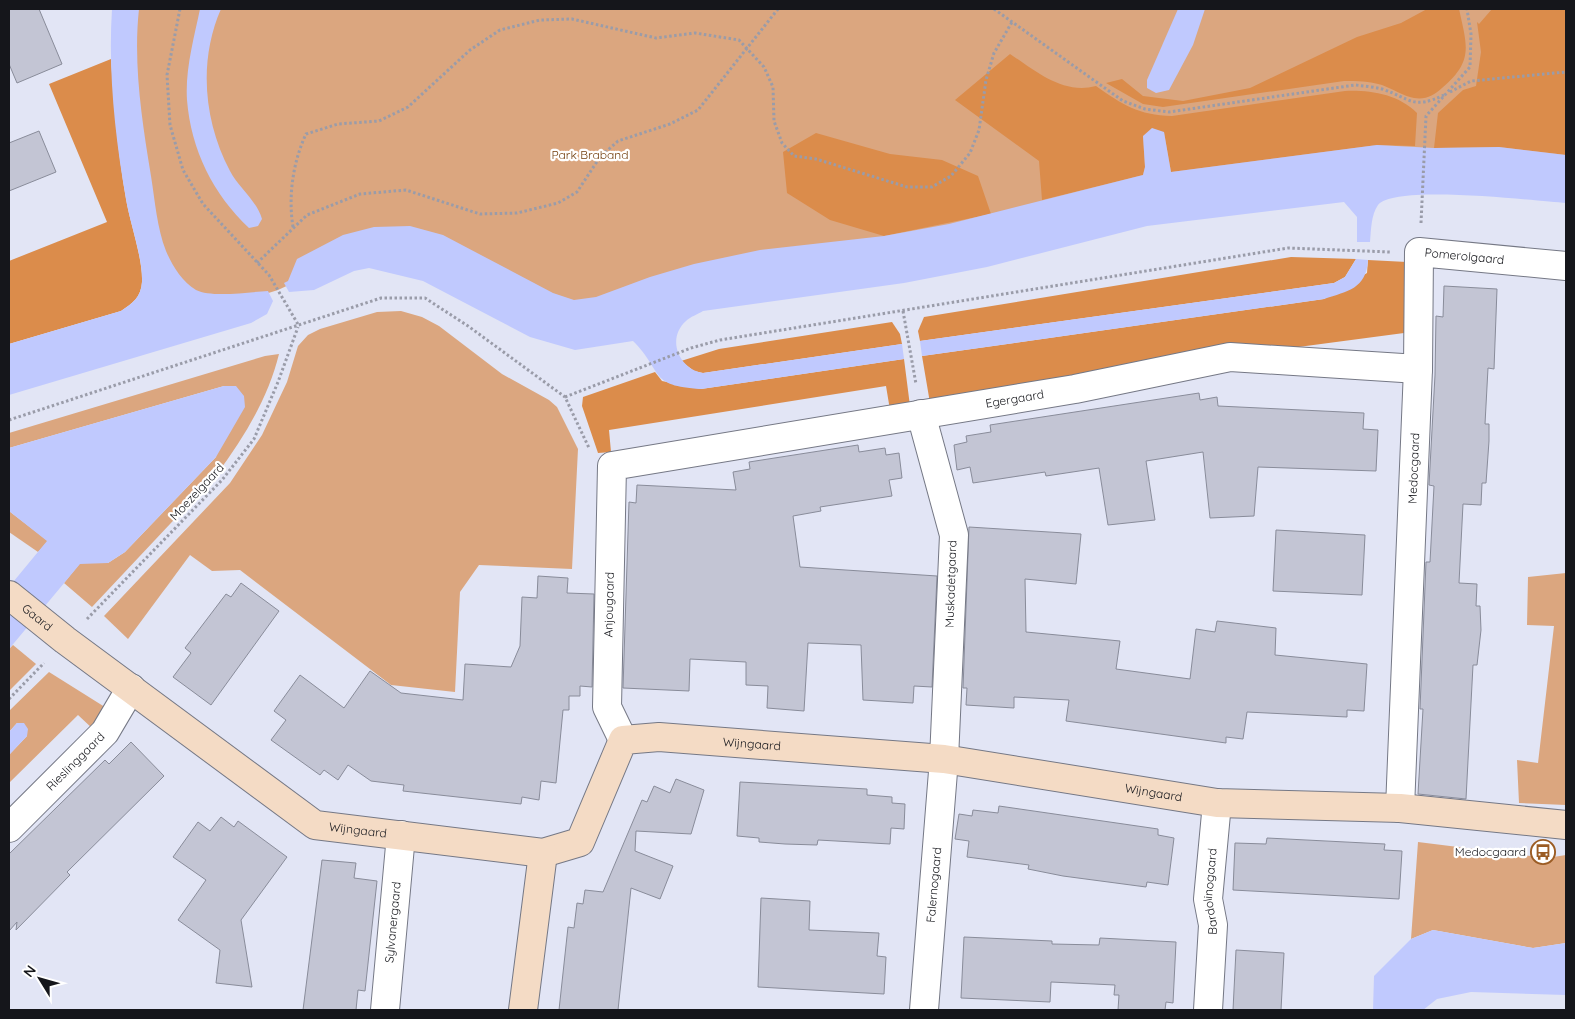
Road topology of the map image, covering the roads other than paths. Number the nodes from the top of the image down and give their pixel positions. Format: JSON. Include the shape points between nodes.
{"nodes":[{"id":1,"x":1566,"y":266,"type":"edge"},
{"id":2,"x":1418,"y":368,"type":"junction"},
{"id":3,"x":921,"y":414,"type":"junction"},
{"id":4,"x":612,"y":466,"type":"joint"},
{"id":5,"x":9,"y":595,"type":"edge"},
{"id":6,"x":66,"y":640,"type":"joint"},
{"id":7,"x":131,"y":688,"type":"junction"},
{"id":8,"x":623,"y":740,"type":"junction"},
{"id":9,"x":944,"y":759,"type":"junction"},
{"id":10,"x":1217,"y":804,"type":"junction"},
{"id":11,"x":1400,"y":808,"type":"junction"},
{"id":12,"x":1566,"y":825,"type":"edge"},
{"id":13,"x":9,"y":828,"type":"edge"},
{"id":14,"x":401,"y":835,"type":"junction"},
{"id":15,"x":542,"y":853,"type":"junction"},
{"id":16,"x":385,"y":1010,"type":"edge"},
{"id":17,"x":523,"y":1010,"type":"edge"},
{"id":18,"x":924,"y":1010,"type":"edge"},
{"id":19,"x":1208,"y":1010,"type":"edge"}],
"edges":[{"from":1,"to":2,"type":"street","name":"Pomerolgaard","via":[[1420,252]]},
{"from":2,"to":3,"type":"street","name":"Egergaard","via":[[1230,356],[1074,389]]},
{"from":2,"to":11,"type":"street","name":"Medocgaard"},
{"from":3,"to":4,"type":"street","name":"Egergaard"},
{"from":3,"to":9,"type":"street","name":"Muskadetgaard","via":[[954,535]]},
{"from":4,"to":8,"type":"street","name":"Anjougaard","via":[[607,707]]},
{"from":5,"to":6,"type":"street","name":"Gaard"},
{"from":6,"to":7,"type":"street","name":"Wijngaard"},
{"from":7,"to":13,"type":"street","name":"Rieslinggaard","via":[[105,732]]},
{"from":7,"to":14,"type":"street","name":"Wijngaard","via":[[315,825]]},
{"from":8,"to":9,"type":"street","name":"Wijngaard","via":[[659,737]]},
{"from":8,"to":15,"type":"street","name":"Wijngaard","via":[[580,842]]},
{"from":9,"to":10,"type":"street","name":"Wijngaard"},
{"from":9,"to":18,"type":"street","name":"Falernogaard"},
{"from":10,"to":11,"type":"street","name":"Wijngaard"},
{"from":10,"to":19,"type":"street","name":"Bardolinogaard","via":[[1208,899],[1213,925]]},
{"from":11,"to":12,"type":"street","name":"Wijngaard"},
{"from":14,"to":15,"type":"street","name":"Wijngaard"},
{"from":14,"to":16,"type":"street","name":"Sylvanergaard"},
{"from":15,"to":17,"type":"street"}]}
